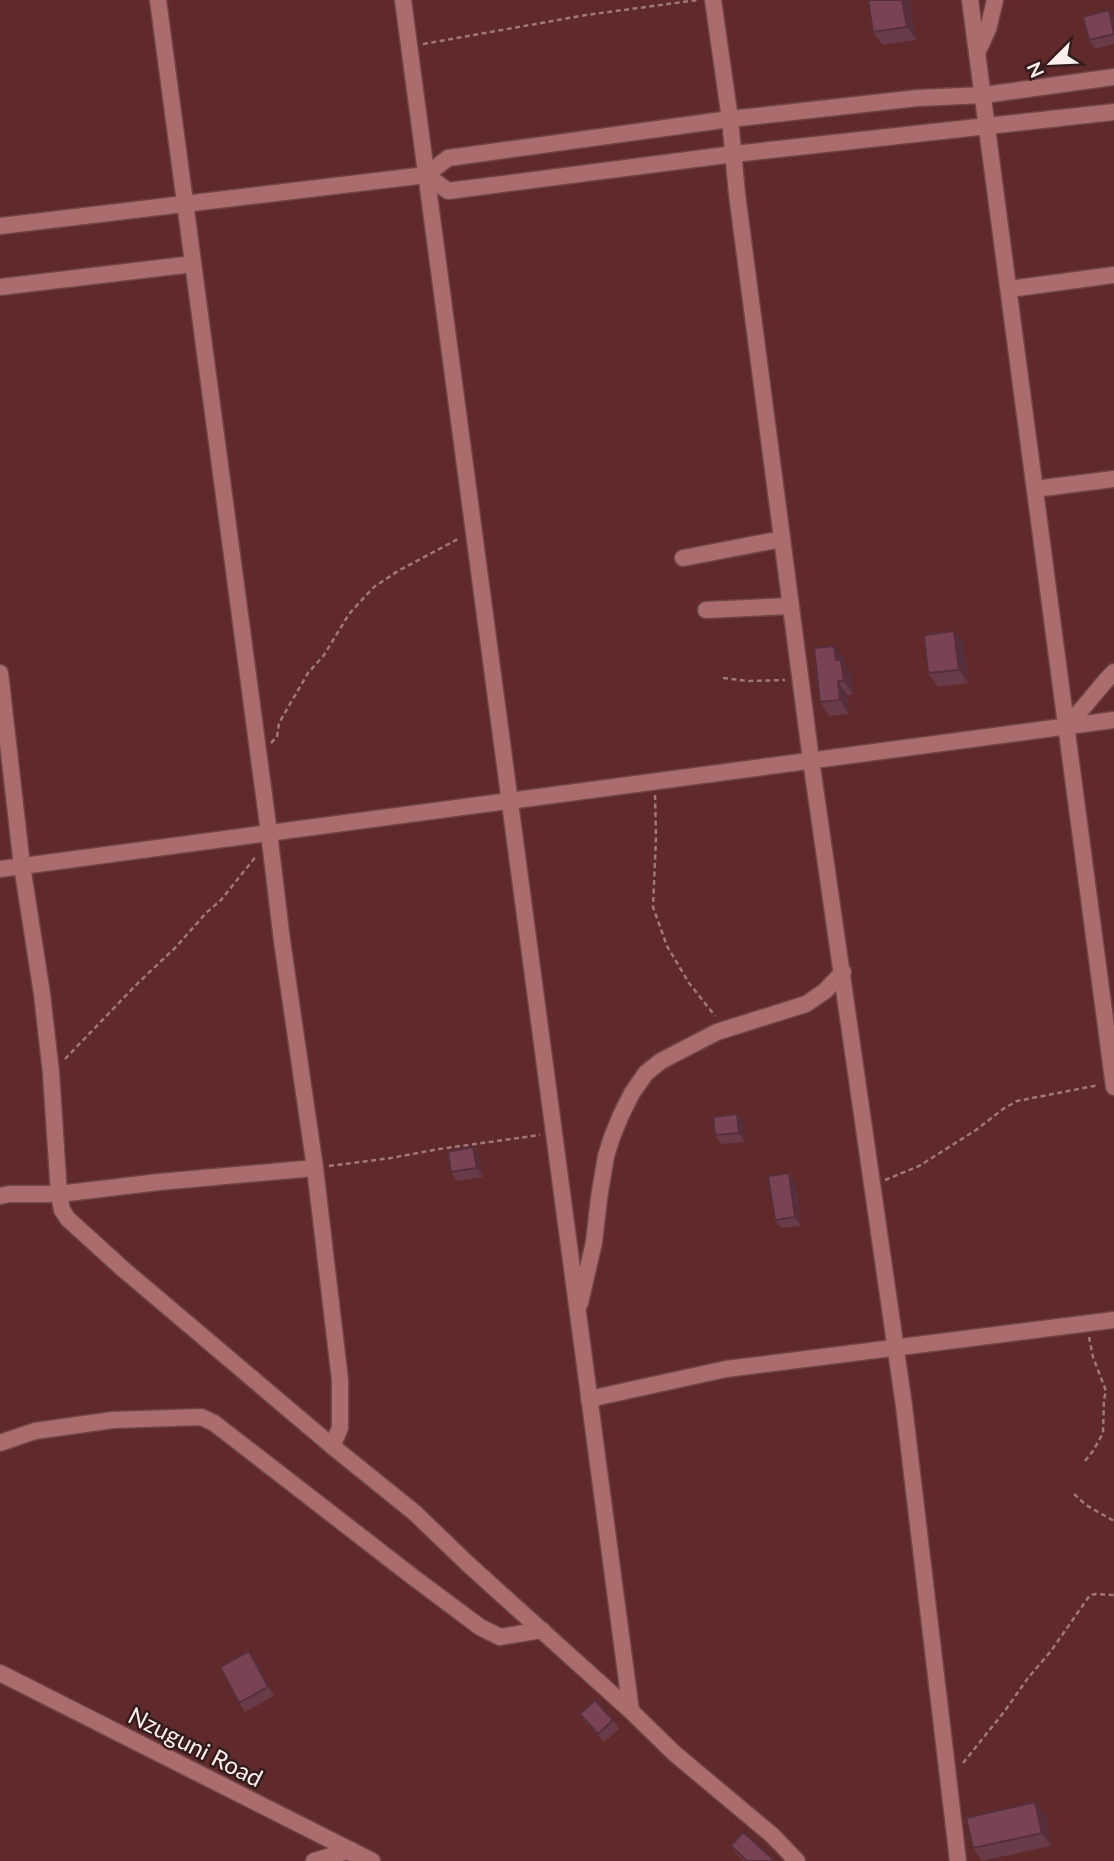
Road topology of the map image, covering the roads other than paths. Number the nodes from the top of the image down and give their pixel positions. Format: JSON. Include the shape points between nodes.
{"nodes":[{"id":1,"x":158,"y":0,"type":"edge"},
{"id":2,"x":403,"y":0,"type":"edge"},
{"id":3,"x":713,"y":0,"type":"edge"},
{"id":4,"x":970,"y":0,"type":"edge"},
{"id":5,"x":995,"y":0,"type":"edge"},
{"id":6,"x":977,"y":53,"type":"junction"},
{"id":7,"x":1114,"y":78,"type":"edge"},
{"id":8,"x":984,"y":95,"type":"junction"},
{"id":9,"x":1114,"y":112,"type":"edge"},
{"id":10,"x":730,"y":119,"type":"junction"},
{"id":11,"x":988,"y":127,"type":"junction"},
{"id":12,"x":734,"y":154,"type":"junction"},
{"id":13,"x":426,"y":175,"type":"junction"},
{"id":14,"x":185,"y":204,"type":"junction"},
{"id":15,"x":0,"y":226,"type":"edge"},
{"id":16,"x":193,"y":264,"type":"junction"},
{"id":17,"x":1114,"y":275,"type":"edge"},
{"id":18,"x":0,"y":287,"type":"edge"},
{"id":19,"x":1009,"y":289,"type":"junction"},
{"id":20,"x":1114,"y":480,"type":"edge"},
{"id":21,"x":1035,"y":489,"type":"junction"},
{"id":22,"x":782,"y":539,"type":"junction"},
{"id":23,"x":683,"y":558,"type":"dead end"},
{"id":24,"x":791,"y":606,"type":"junction"},
{"id":25,"x":706,"y":610,"type":"dead end"},
{"id":26,"x":1114,"y":672,"type":"edge"},
{"id":27,"x":0,"y":673,"type":"edge"},
{"id":28,"x":1114,"y":720,"type":"edge"},
{"id":29,"x":1066,"y":726,"type":"junction"},
{"id":30,"x":811,"y":760,"type":"junction"},
{"id":31,"x":510,"y":801,"type":"junction"},
{"id":32,"x":270,"y":836,"type":"junction"},
{"id":33,"x":22,"y":866,"type":"junction"},
{"id":34,"x":0,"y":869,"type":"edge"},
{"id":35,"x":843,"y":972,"type":"junction"},
{"id":36,"x":1114,"y":1082,"type":"edge"},
{"id":37,"x":1114,"y":1087,"type":"edge"},
{"id":38,"x":315,"y":1168,"type":"junction"},
{"id":39,"x":59,"y":1194,"type":"junction"},
{"id":40,"x":0,"y":1196,"type":"edge"},
{"id":41,"x":578,"y":1310,"type":"junction"},
{"id":42,"x":1114,"y":1320,"type":"edge"},
{"id":43,"x":895,"y":1348,"type":"junction"},
{"id":44,"x":589,"y":1398,"type":"junction"},
{"id":45,"x":0,"y":1443,"type":"edge"},
{"id":46,"x":332,"y":1446,"type":"junction"},
{"id":47,"x":542,"y":1630,"type":"junction"},
{"id":48,"x":0,"y":1673,"type":"edge"},
{"id":49,"x":631,"y":1711,"type":"junction"},
{"id":50,"x":354,"y":1856,"type":"edge"},
{"id":51,"x":314,"y":1861,"type":"edge"},
{"id":52,"x":372,"y":1861,"type":"edge"},
{"id":53,"x":797,"y":1861,"type":"edge"},
{"id":54,"x":958,"y":1861,"type":"edge"}],
"edges":[{"from":1,"to":14,"type":"street"},
{"from":2,"to":13,"type":"street"},
{"from":3,"to":10,"type":"street"},
{"from":4,"to":6,"type":"street"},
{"from":5,"to":6,"type":"street"},
{"from":6,"to":8,"type":"street"},
{"from":7,"to":8,"type":"street"},
{"from":8,"to":10,"type":"street"},
{"from":8,"to":11,"type":"street"},
{"from":9,"to":11,"type":"street"},
{"from":10,"to":12,"type":"street"},
{"from":10,"to":13,"type":"street","via":[[448,158]]},
{"from":11,"to":12,"type":"street"},
{"from":11,"to":19,"type":"street"},
{"from":12,"to":13,"type":"street","via":[[449,191]]},
{"from":12,"to":22,"type":"street"},
{"from":13,"to":14,"type":"street"},
{"from":13,"to":31,"type":"street"},
{"from":14,"to":15,"type":"street"},
{"from":14,"to":16,"type":"street"},
{"from":16,"to":18,"type":"street"},
{"from":16,"to":32,"type":"street"},
{"from":17,"to":19,"type":"street"},
{"from":19,"to":21,"type":"street"},
{"from":20,"to":21,"type":"street"},
{"from":21,"to":29,"type":"street"},
{"from":22,"to":23,"type":"street"},
{"from":22,"to":24,"type":"street"},
{"from":24,"to":25,"type":"street"},
{"from":24,"to":30,"type":"street"},
{"from":26,"to":29,"type":"street"},
{"from":27,"to":33,"type":"street"},
{"from":28,"to":29,"type":"street"},
{"from":29,"to":30,"type":"street"},
{"from":29,"to":36,"type":"street"},
{"from":30,"to":31,"type":"street"},
{"from":30,"to":35,"type":"street"},
{"from":31,"to":32,"type":"street"},
{"from":31,"to":41,"type":"street"},
{"from":32,"to":33,"type":"street"},
{"from":32,"to":38,"type":"street"},
{"from":33,"to":34,"type":"street"},
{"from":33,"to":39,"type":"street","via":[[51,1073]]},
{"from":35,"to":41,"type":"street","via":[[806,1004],[727,1028],[646,1073],[611,1137]]},
{"from":35,"to":43,"type":"street"},
{"from":36,"to":37,"type":"street"},
{"from":38,"to":39,"type":"street"},
{"from":38,"to":46,"type":"street","via":[[340,1380],[340,1428]]},
{"from":39,"to":40,"type":"street"},
{"from":39,"to":46,"type":"street","via":[[62,1210],[75,1226]]},
{"from":41,"to":44,"type":"street"},
{"from":42,"to":43,"type":"street"},
{"from":43,"to":44,"type":"street","via":[[726,1369]]},
{"from":43,"to":54,"type":"street"},
{"from":44,"to":49,"type":"street"},
{"from":45,"to":47,"type":"street","via":[[35,1431],[113,1420],[201,1417],[480,1627],[500,1637]]},
{"from":46,"to":47,"type":"street","via":[[415,1513]]},
{"from":47,"to":49,"type":"street"},
{"from":48,"to":50,"type":"street","name":"Nzuguni Road"},
{"from":49,"to":53,"type":"street"},
{"from":50,"to":51,"type":"street"},
{"from":50,"to":52,"type":"street","name":"Nzuguni Road"}]}
